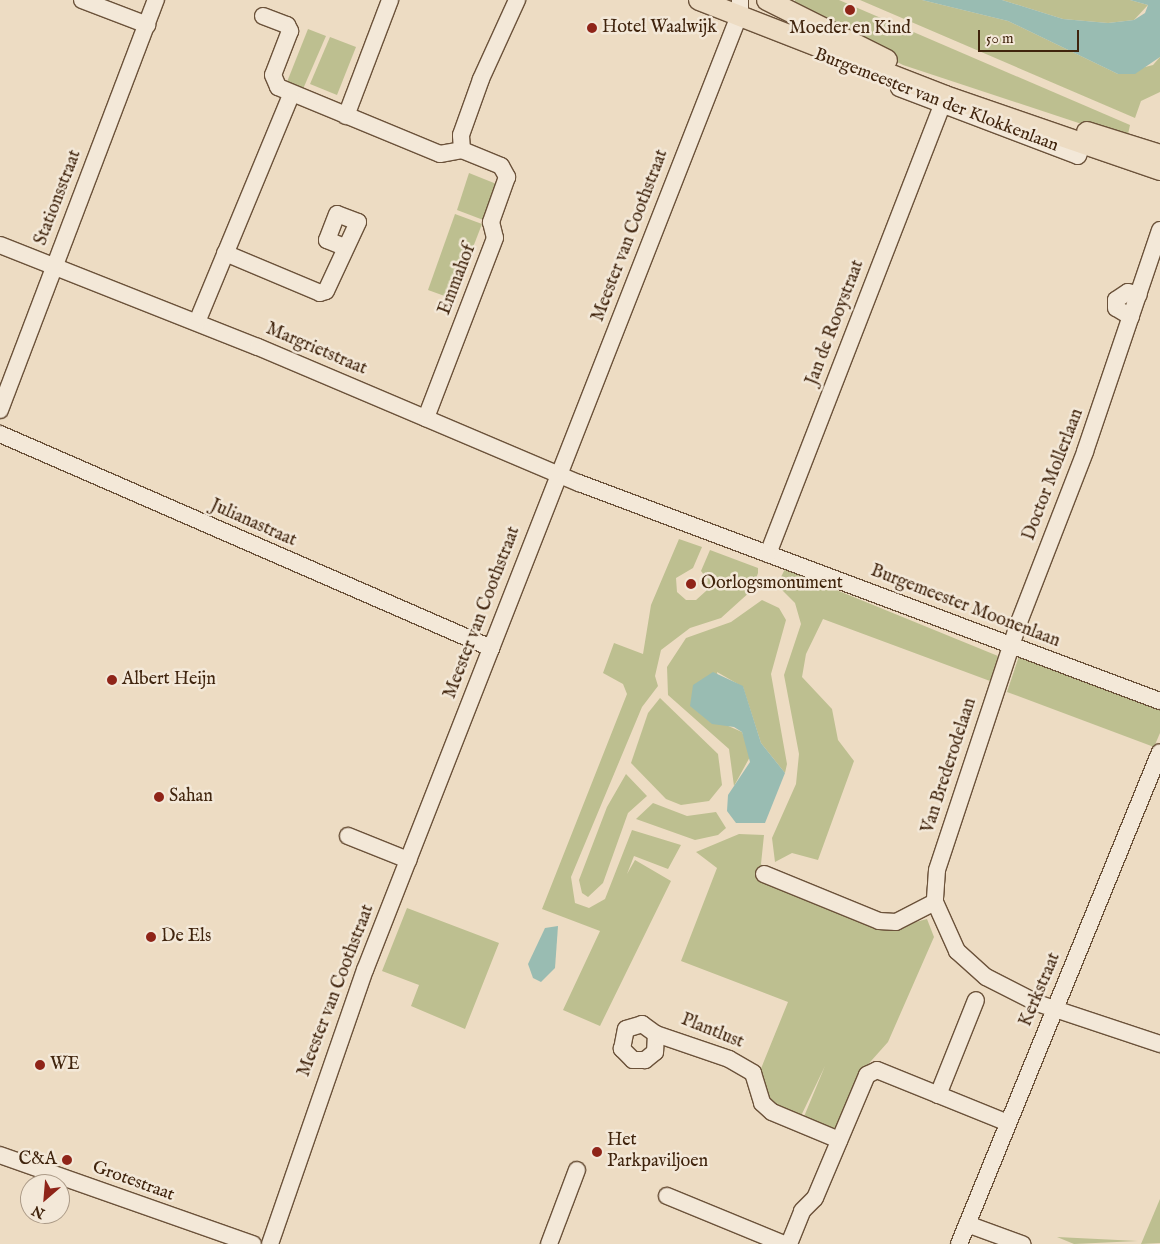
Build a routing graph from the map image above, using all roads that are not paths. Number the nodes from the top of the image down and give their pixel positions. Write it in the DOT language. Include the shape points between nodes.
graph roads {
  1 [pos="82,0"];
  2 [pos="156,0"];
  3 [pos="390,0"];
  4 [pos="517,0"];
  5 [pos="699,0"];
  6 [pos="767,0"];
  7 [pos="740,7"];
  8 [pos="263,16"];
  9 [pos="146,25"];
  10 [pos="792,28"];
  11 [pos="887,60"];
  12 [pos="291,95"];
  13 [pos="942,106"];
  14 [pos="346,116"];
  15 [pos="1085,138"];
  16 [pos="462,150"];
  17 [pos="1160,156"];
  18 [pos="1160,170"];
  19 [pos="1160,230"];
  20 [pos="0,245"];
  21 [pos="344,247"];
  22 [pos="225,253"];
  23 [pos="55,267"];
  24 [pos="196,322"];
  25 [pos="0,410"];
  26 [pos="426,418"];
  27 [pos="0,434"];
  28 [pos="560,474"];
  29 [pos="768,554"];
  30 [pos="1011,645"];
  31 [pos="491,648"];
  32 [pos="1160,701"];
  33 [pos="1160,752"];
  34 [pos="348,836"];
  35 [pos="408,860"];
  36 [pos="764,874"];
  37 [pos="935,902"];
  38 [pos="976,1000"];
  39 [pos="1056,1008"];
  40 [pos="656,1034"];
  41 [pos="1160,1044"];
  42 [pos="938,1095"];
  43 [pos="1008,1124"];
  44 [pos="839,1140"];
  45 [pos="0,1156"];
  46 [pos="577,1170"];
  47 [pos="667,1196"];
  48 [pos="967,1224"];
  49 [pos="253,1244"];
  50 [pos="264,1244"];
  51 [pos="270,1244"];
  52 [pos="549,1244"];
  53 [pos="784,1244"];
  54 [pos="789,1244"];
  55 [pos="959,1244"];
  56 [pos="1022,1244"];
  1 -- 9 [label="street"];
  2 -- 9 [label="street, Stationsstraat"];
  3 -- 14 [label="street"];
  4 -- 16 [label="street" via="478,88 461,135"];
  5 -- 7 [label="main road, Burgemeester van der Klokkenlaan"];
  6 -- 11 [label="main road, Burgemeester van der Klokkenlaan"];
  7 -- 10 [label="main road, Burgemeester van der Klokkenlaan"];
  7 -- 28 [label="street, Meester van Coothstraat"];
  8 -- 12 [label="street" via="287,25 290,31 273,75 278,88"];
  9 -- 23 [label="street, Stationsstraat"];
  10 -- 11 [label="main road, Burgemeester van der Klokkenlaan"];
  10 -- 13 [label="street, Burgemeester van der Klokkenlaan" via="797,47"];
  10 -- 15 [label="main road, Burgemeester van der Klokkenlaan" via="945,96"];
  11 -- 15 [label="main road, Burgemeester van der Klokkenlaan" via="918,75"];
  12 -- 14 [label="street, Emmahof"];
  12 -- 22 [label="street"];
  13 -- 15 [label="street, Burgemeester van der Klokkenlaan" via="1078,156"];
  13 -- 29 [label="street, Jan de Rooystraat"];
  14 -- 16 [label="street, Emmahof" via="440,154"];
  15 -- 17 [label="main road, Burgemeester van der Klokkenlaan"];
  15 -- 18 [label="main road, Burgemeester van der Klokkenlaan"];
  16 -- 26 [label="street, Emmahof" via="501,166 507,177 491,222 495,238"];
  19 -- 30 [label="street, Doctor Mollerlaan" via="1132,317"];
  20 -- 23 [label="street, Margrietstraat"];
  21 -- 22 [label="street" via="326,290 320,293"];
  22 -- 24 [label="street"];
  23 -- 24 [label="street, Margrietstraat"];
  23 -- 25 [label="street, Stationsstraat"];
  24 -- 26 [label="street, Margrietstraat"];
  26 -- 28 [label="street, Margrietstraat"];
  27 -- 31 [label="street, Julianastraat"];
  28 -- 29 [label="street, Burgemeester Moonenlaan"];
  28 -- 31 [label="street, Meester van Coothstraat"];
  29 -- 30 [label="street, Burgemeester Moonenlaan"];
  30 -- 32 [label="street, Burgemeester Moonenlaan"];
  30 -- 37 [label="street, Van Brederodelaan" via="937,870"];
  31 -- 35 [label="street, Meester van Coothstraat"];
  33 -- 39 [label="street, Kerkstraat"];
  34 -- 35 [label="street"];
  35 -- 51 [label="street, Meester van Coothstraat" via="308,1125"];
  36 -- 37 [label="street" via="879,920 896,922"];
  37 -- 39 [label="street, Van Brederodelaan" via="948,937 969,963 1006,989"];
  38 -- 42 [label="street"];
  39 -- 41 [label="street, Van Brederodelaan"];
  39 -- 43 [label="street, Kerkstraat"];
  40 -- 44 [label="street, Plantlust" via="750,1069 762,1103 772,1112"];
  42 -- 43 [label="street"];
  42 -- 44 [label="street" via="877,1070 867,1075"];
  43 -- 48 [label="street, Kerkstraat"];
  44 -- 54 [label="street" via="815,1198 802,1211"];
  45 -- 49 [label="street, Grotestraat"];
  46 -- 52 [label="street"];
  47 -- 53 [label="street"];
  48 -- 55 [label="street, Kerkstraat"];
  48 -- 56 [label="street"];
  50 -- 51 [label="street"];
}
